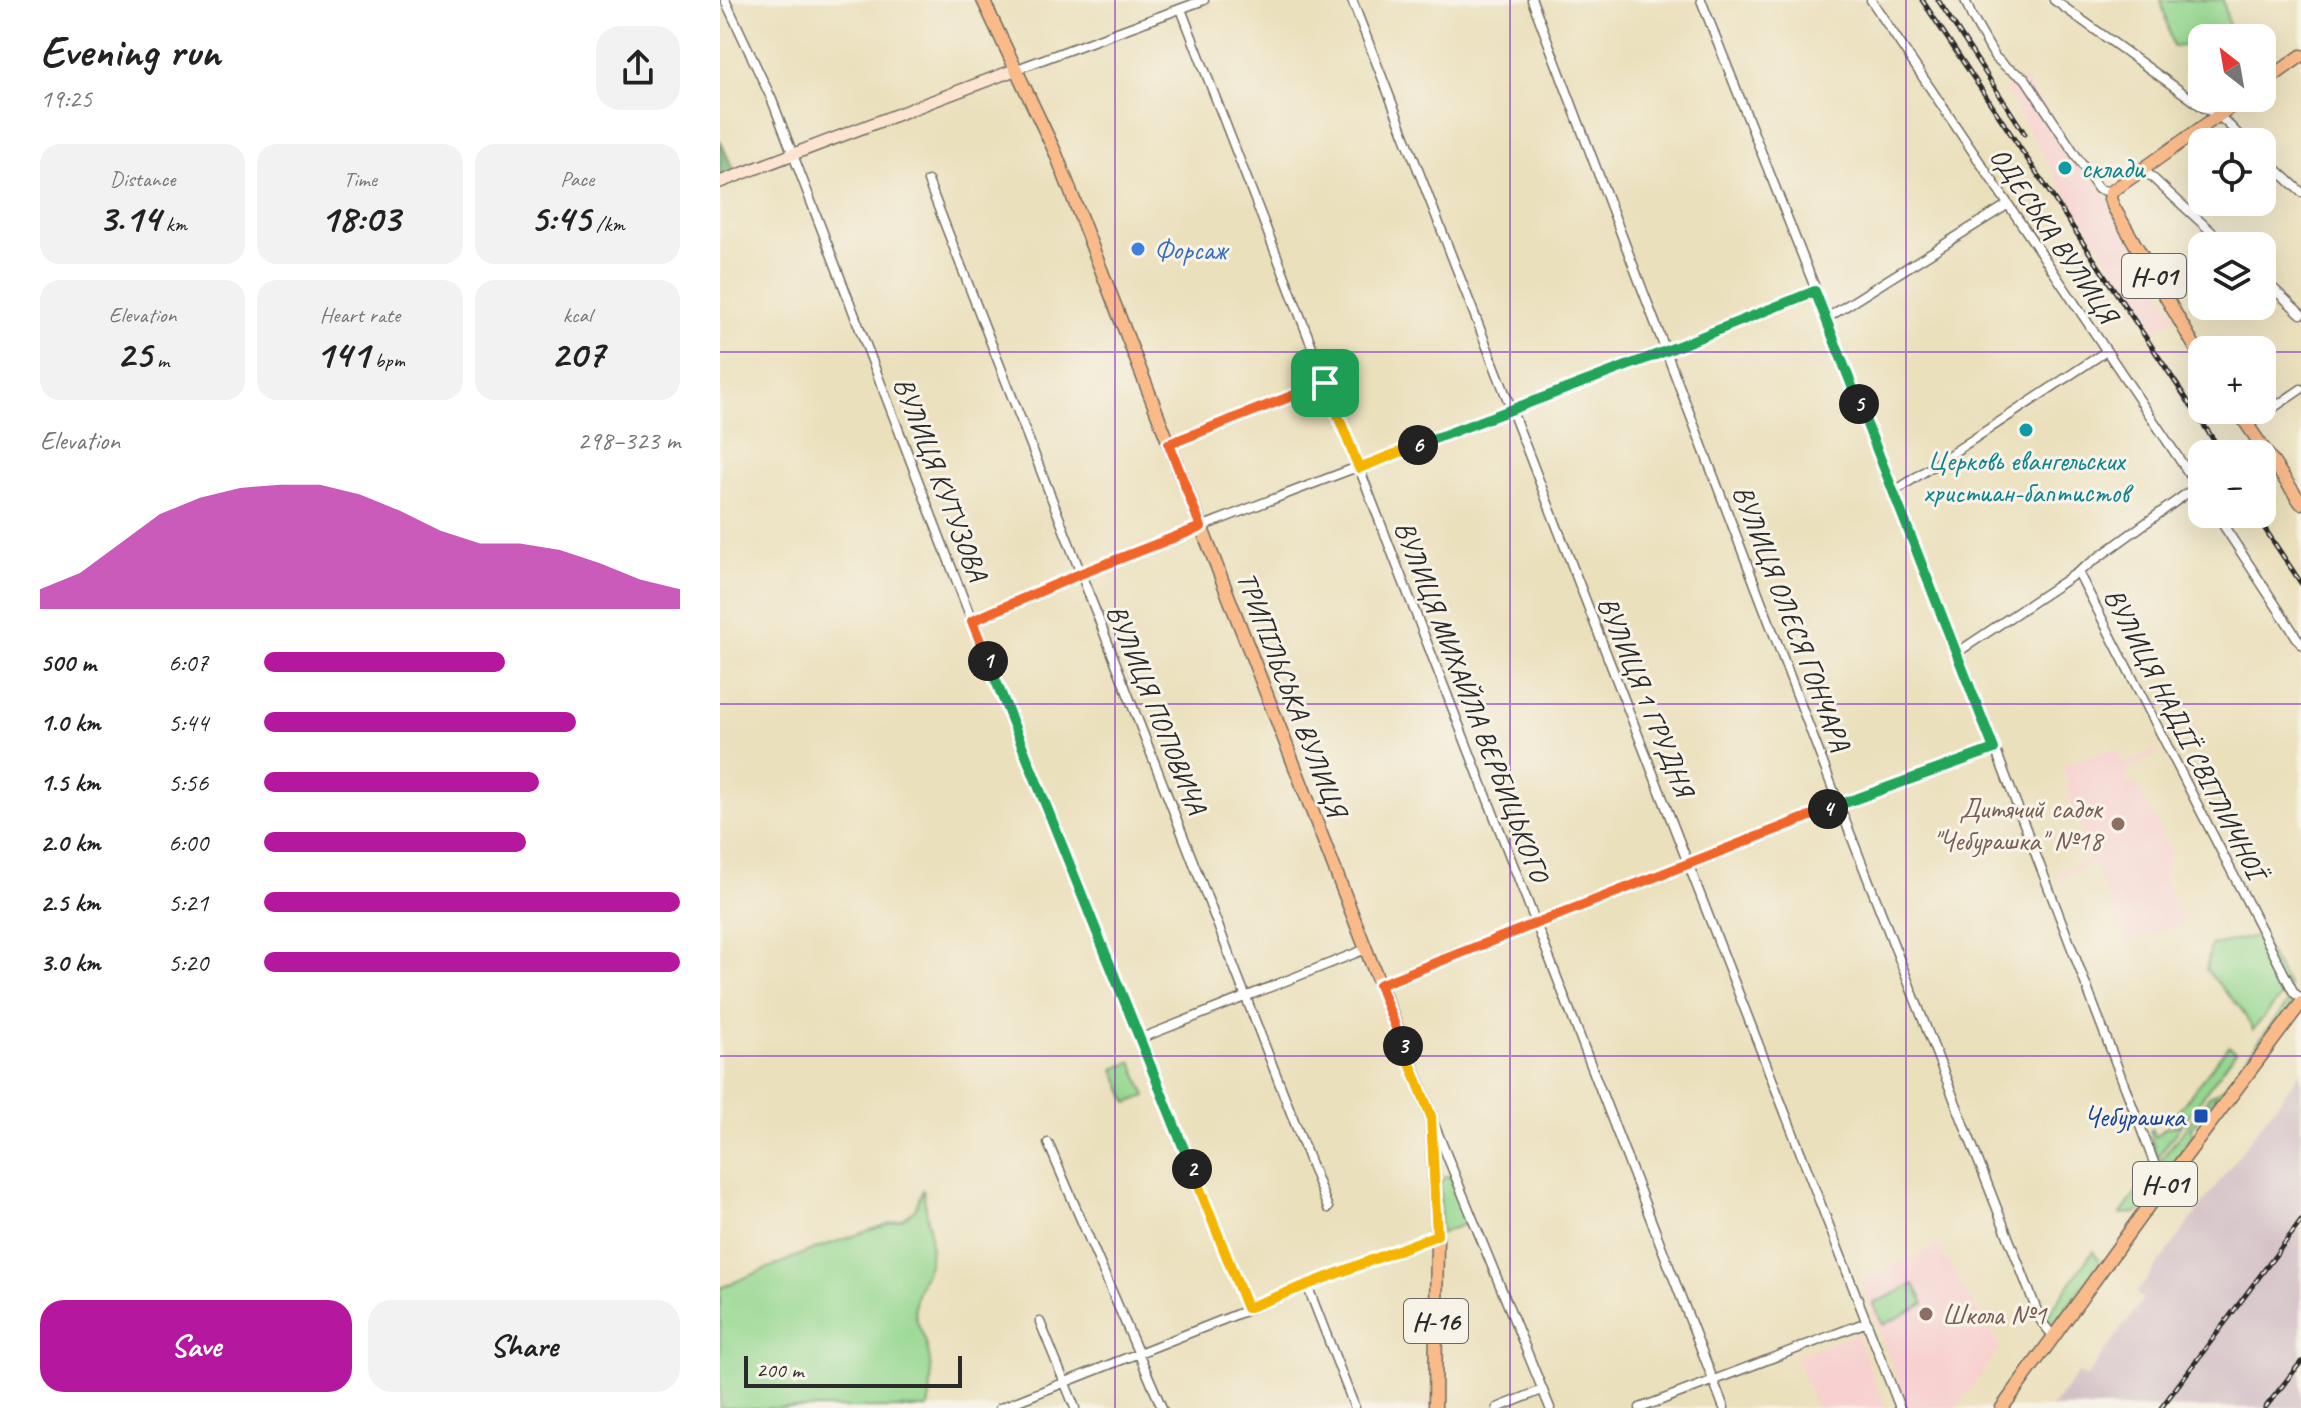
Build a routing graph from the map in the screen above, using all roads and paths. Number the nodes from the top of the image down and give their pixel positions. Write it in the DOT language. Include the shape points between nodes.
graph roads {
  1 [pos="725,0"];
  2 [pos="983,0"];
  3 [pos="1204,0"];
  4 [pos="1352,0"];
  5 [pos="1532,0"];
  6 [pos="1701,0"];
  7 [pos="1871,0"];
  8 [pos="1965,0"];
  9 [pos="2054,0"];
  10 [pos="1181,9"];
  11 [pos="2301,56"];
  12 [pos="1017,69"];
  13 [pos="2276,74"];
  14 [pos="2225,112"];
  15 [pos="2221,115"];
  16 [pos="2231,128"];
  17 [pos="792,155"];
  18 [pos="2143,169"];
  19 [pos="2276,169"];
  20 [pos="928,181"];
  21 [pos="720,182"];
  22 [pos="2111,192"];
  23 [pos="2301,192"];
  24 [pos="2007,205"];
  25 [pos="2212,232"];
  26 [pos="1815,291"];
  27 [pos="2276,291"];
  28 [pos="2301,314"];
  29 [pos="1827,318"];
  30 [pos="2189,336"];
  31 [pos="1666,351"];
  32 [pos="2105,352"];
  33 [pos="1325,383"];
  34 [pos="2301,389"];
  35 [pos="1510,410"];
  36 [pos="2248,425"];
  37 [pos="1169,444"];
  38 [pos="1359,468"];
  39 [pos="2188,473"];
  40 [pos="1892,493"];
  41 [pos="2188,498"];
  42 [pos="2301,503"];
  43 [pos="1201,527"];
  44 [pos="2225,528"];
  45 [pos="2078,572"];
  46 [pos="1080,574"];
  47 [pos="972,621"];
  48 [pos="2301,644"];
  49 [pos="1958,652"];
  50 [pos="1994,749"];
  51 [pos="1839,805"];
  52 [pos="1689,864"];
  53 [pos="1535,925"];
  54 [pos="1366,949"];
  55 [pos="1379,985"];
  56 [pos="1248,998"];
  57 [pos="2301,1000"];
  58 [pos="1139,1039"];
  59 [pos="1431,1116"];
  60 [pos="1048,1143"];
  61 [pos="2168,1180"];
  62 [pos="1328,1208"];
  63 [pos="1437,1235"];
  64 [pos="1307,1285"];
  65 [pos="1247,1308"];
  66 [pos="1040,1322"];
  67 [pos="1867,1322"];
  68 [pos="2054,1337"];
  69 [pos="1138,1352"];
  70 [pos="1064,1381"];
  71 [pos="1714,1381"];
  72 [pos="1542,1390"];
  73 [pos="1000,1408"];
  74 [pos="1075,1408"];
  75 [pos="1162,1408"];
  76 [pos="1355,1408"];
  77 [pos="1435,1408"];
  78 [pos="1497,1408"];
  79 [pos="1550,1408"];
  80 [pos="1640,1408"];
  81 [pos="1724,1408"];
  82 [pos="1900,1408"];
  83 [pos="2002,1408"];
  1 -- 17 [label="street, ВУЛИЦЯ КУТУЗОВА"];
  2 -- 12 [label="main road, ТРИПІЛЬСЬКА ВУЛИЦЯ"];
  3 -- 10 [label="street"];
  4 -- 35 [label="street, ВУЛИЦЯ 1 ГРУДНЯ"];
  5 -- 31 [label="street, ВУЛИЦЯ ОЛЕСЯ ГОНЧАРА"];
  6 -- 26 [label="street"];
  7 -- 24 [label="street, ОДЕСЬКА ВУЛИЦЯ"];
  8 -- 22 [label="street" via="1995,57 2025,78 2098,189"];
  9 -- 15 [label="street"];
  10 -- 12 [label="street"];
  10 -- 33 [label="street, ВУЛИЦЯ МИХАЙЛА ВЕРБИЦЬКОГО"];
  11 -- 13 [label="main road"];
  12 -- 17 [label="street"];
  12 -- 37 [label="main road, ТРИПІЛЬСЬКА ВУЛИЦЯ"];
  14 -- 15 [label="main road"];
  15 -- 16 [label="street"];
  15 -- 18 [label="main road"];
  17 -- 21 [label="street"];
  17 -- 47 [label="street, ВУЛИЦЯ КУТУЗОВА"];
  18 -- 22 [label="main road"];
  18 -- 25 [label="street"];
  19 -- 23 [label="street"];
  20 -- 46 [label="street, ВУЛИЦЯ ПОПОВИЧА"];
  22 -- 30 [label="main road, Н-01" via="2114,208"];
  24 -- 29 [label="street"];
  24 -- 32 [label="street, ОДЕСЬКА ВУЛИЦЯ"];
  26 -- 29 [label="street"];
  26 -- 31 [label="street"];
  27 -- 28 [label="street"];
  29 -- 40 [label="street"];
  31 -- 35 [label="street"];
  31 -- 51 [label="street, ВУЛИЦЯ ОЛЕСЯ ГОНЧАРА"];
  32 -- 39 [label="street, ОДЕСЬКА ВУЛИЦЯ"];
  32 -- 40 [label="street"];
  33 -- 37 [label="street"];
  33 -- 38 [label="street, ВУЛИЦЯ МИХАЙЛА ВЕРБИЦЬКОГО"];
  34 -- 36 [label="street"];
  35 -- 38 [label="street"];
  35 -- 52 [label="street, ВУЛИЦЯ 1 ГРУДНЯ"];
  36 -- 42 [label="main road"];
  37 -- 43 [label="main road, ТРИПІЛЬСЬКА ВУЛИЦЯ"];
  38 -- 43 [label="street"];
  38 -- 53 [label="street, ВУЛИЦЯ МИХАЙЛА ВЕРБИЦЬКОГО"];
  40 -- 49 [label="street"];
  41 -- 45 [label="street"];
  43 -- 46 [label="street"];
  43 -- 54 [label="main road, ТРИПІЛЬСЬКА ВУЛИЦЯ"];
  44 -- 48 [label="street"];
  45 -- 49 [label="street"];
  45 -- 57 [label="street, ВУЛИЦЯ НАДІЇ СВІТЛИЧНОЇ"];
  46 -- 47 [label="street"];
  46 -- 56 [label="street, ВУЛИЦЯ ПОПОВИЧА"];
  47 -- 58 [label="street, ВУЛИЦЯ КУТУЗОВА"];
  49 -- 50 [label="street"];
  50 -- 51 [label="street"];
  50 -- 61 [label="street" via="2155,1165"];
  51 -- 52 [label="street"];
  51 -- 68 [label="street, ВУЛИЦЯ ОЛЕСЯ ГОНЧАРА" via="2041,1321"];
  52 -- 53 [label="street"];
  52 -- 67 [label="street, ВУЛИЦЯ 1 ГРУДНЯ"];
  53 -- 55 [label="street"];
  53 -- 71 [label="street, ВУЛИЦЯ МИХАЙЛА ВЕРБИЦЬКОГО"];
  54 -- 55 [label="main road, ТРИПІЛЬСЬКА ВУЛИЦЯ"];
  54 -- 56 [label="street"];
  55 -- 59 [label="main road, ТРИПІЛЬСЬКА ВУЛИЦЯ"];
  56 -- 58 [label="street"];
  56 -- 62 [label="street, ВУЛИЦЯ ПОПОВИЧА"];
  57 -- 61 [label="main road, Н-01"];
  58 -- 65 [label="street, ВУЛИЦЯ КУТУЗОВА"];
  59 -- 63 [label="main road"];
  59 -- 72 [label="street, ТРИПІЛЬСЬКА ВУЛИЦЯ"];
  60 -- 69 [label="street"];
  61 -- 68 [label="main road, Н-01"];
  63 -- 64 [label="street"];
  63 -- 77 [label="main road, Н-16"];
  64 -- 65 [label="street"];
  64 -- 76 [label="street"];
  65 -- 69 [label="street"];
  66 -- 70 [label="street"];
  67 -- 71 [label="street"];
  67 -- 82 [label="street, ВУЛИЦЯ 1 ГРУДНЯ"];
  68 -- 83 [label="main road, Н-01"];
  69 -- 70 [label="street"];
  69 -- 75 [label="street"];
  70 -- 73 [label="street"];
  70 -- 74 [label="street"];
  71 -- 80 [label="street"];
  71 -- 81 [label="street, ВУЛИЦЯ МИХАЙЛА ВЕРБИЦЬКОГО"];
  72 -- 78 [label="street"];
  72 -- 79 [label="street, ТРИПІЛЬСЬКА ВУЛИЦЯ"];
}
